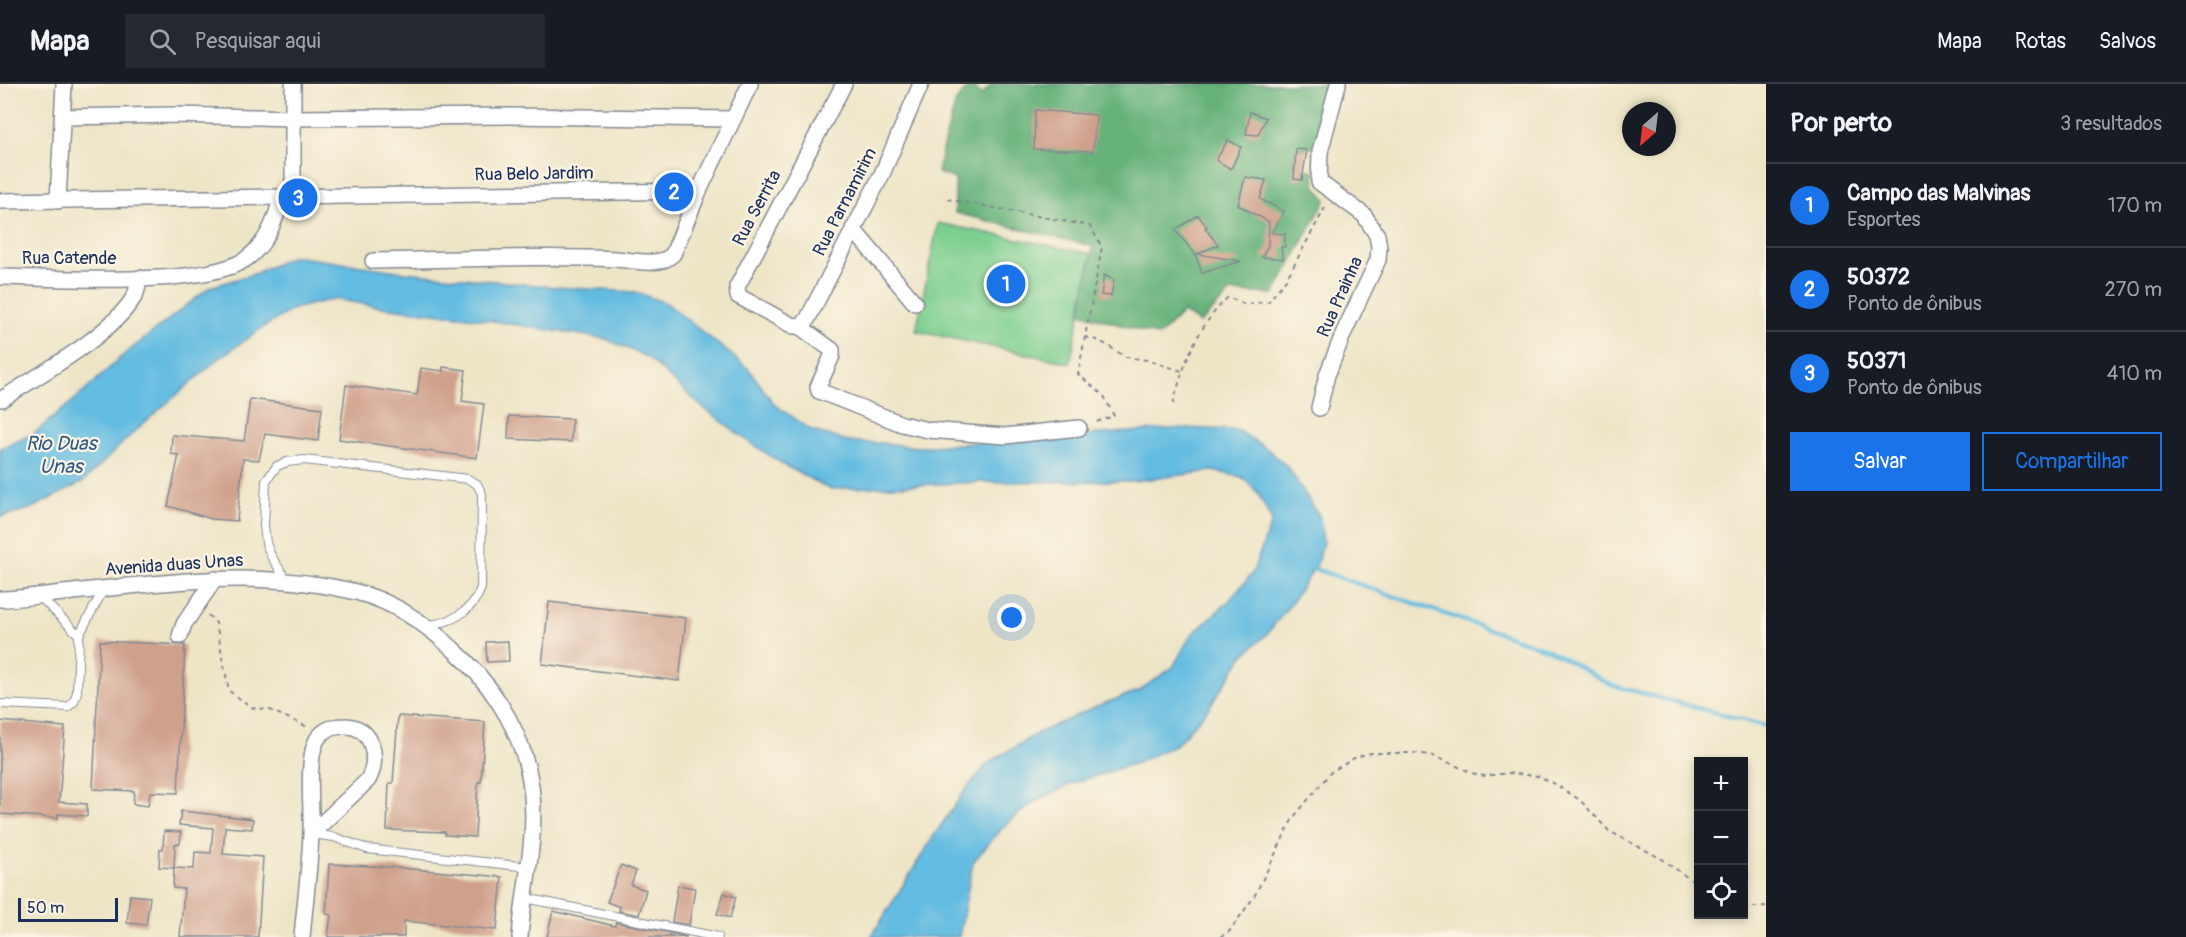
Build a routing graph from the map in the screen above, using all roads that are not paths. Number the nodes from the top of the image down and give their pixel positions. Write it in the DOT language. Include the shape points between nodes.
graph roads {
  1 [pos="64,84"];
  2 [pos="293,84"];
  3 [pos="750,84"];
  4 [pos="844,84"];
  5 [pos="921,84"];
  6 [pos="1338,84"];
  7 [pos="63,117"];
  8 [pos="294,118"];
  9 [pos="733,120"];
  10 [pos="699,191"];
  11 [pos="287,197"];
  12 [pos="0,201"];
  13 [pos="58,201"];
  14 [pos="853,229"];
  15 [pos="373,261"];
  16 [pos="0,277"];
  17 [pos="139,278"];
  18 [pos="915,303"];
  19 [pos="796,326"];
  20 [pos="2,399"];
  21 [pos="1319,408"];
  22 [pos="1079,429"];
  23 [pos="215,579"];
  24 [pos="287,581"];
  25 [pos="104,589"];
  26 [pos="39,595"];
  27 [pos="0,599"];
  28 [pos="423,625"];
  29 [pos="80,634"];
  30 [pos="180,636"];
  31 [pos="0,704"];
  32 [pos="311,834"];
  33 [pos="528,867"];
  34 [pos="525,898"];
  35 [pos="302,937"];
  36 [pos="520,937"];
  37 [pos="718,937"];
  1 -- 7 [label="street"];
  2 -- 8 [label="street, Rua Catende"];
  3 -- 9 [label="street"];
  4 -- 19 [label="street, Rua Serrita" via="737,287 738,296"];
  5 -- 14 [label="street, Rua Parnamirim"];
  6 -- 21 [label="street, Rua Prainha" via="1320,152 1319,182 1364,215 1379,247 1378,260 1327,375"];
  7 -- 8 [label="street"];
  7 -- 13 [label="street"];
  8 -- 9 [label="street"];
  8 -- 11 [label="street, Rua Catende"];
  9 -- 10 [label="street"];
  10 -- 11 [label="street, Rua Belo Jardim"];
  10 -- 15 [label="street" via="673,254 661,262 601,258"];
  11 -- 13 [label="street, Rua Belo Jardim"];
  11 -- 17 [label="street, Rua Catende" via="270,231 244,260 213,271"];
  12 -- 13 [label="street, Rua Belo Jardim"];
  14 -- 18 [label="street"];
  14 -- 19 [label="street, Rua Parnamirim" via="807,320"];
  16 -- 17 [label="street, Rua Catende"];
  17 -- 20 [label="street, Rua Catende" via="133,300 109,325"];
  19 -- 22 [label="street" via="832,350 819,391 902,424 1005,436"];
  23 -- 24 [label="street, Avenida duas Unas"];
  23 -- 25 [label="street, Avenida duas Unas"];
  23 -- 30 [label="street"];
  24 -- 28 [label="street, Avenida duas Unas" via="358,592 393,606"];
  24 -- 28 [label="lane" via="271,556 264,525 266,481 278,466 304,460 468,479 483,494 481,588 477,600 455,618"];
  25 -- 26 [label="street, Avenida duas Unas"];
  25 -- 29 [label="lane"];
  26 -- 27 [label="street, Avenida duas Unas"];
  26 -- 29 [label="lane"];
  28 -- 33 [label="street, Avenida duas Unas" via="467,661 493,692 517,737 528,766 531,794"];
  29 -- 31 [label="lane" via="74,702 68,706"];
  32 -- 32 [label="street" via="315,744 322,733 335,726 350,726 361,731 372,744 373,771"];
  32 -- 33 [label="lane" via="334,837 367,849"];
  32 -- 35 [label="street"];
  33 -- 34 [label="street, Avenida duas Unas"];
  34 -- 36 [label="street, Avenida duas Unas"];
  34 -- 37 [label="lane"];
}
